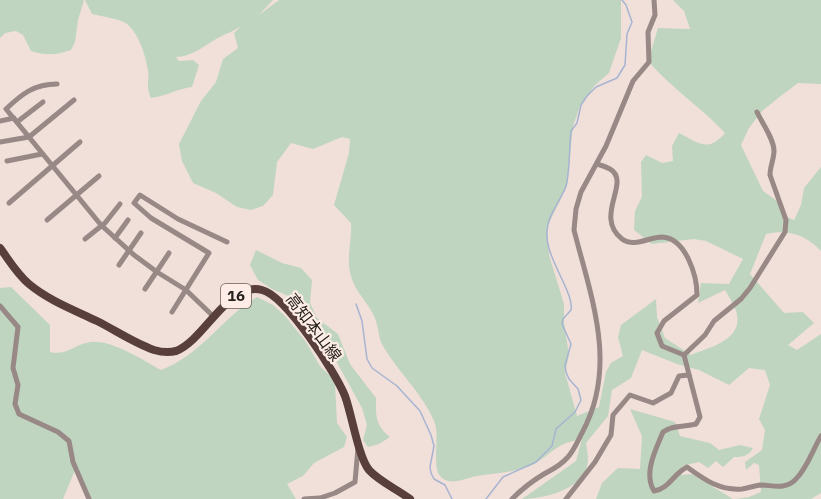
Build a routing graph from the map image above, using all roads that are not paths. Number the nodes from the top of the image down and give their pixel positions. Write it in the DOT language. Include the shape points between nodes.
graph roads {
  1 [pos="654,0"];
  2 [pos="57,84"];
  3 [pos="74,100"];
  4 [pos="42,102"];
  5 [pos="757,112"];
  6 [pos="15,120"];
  7 [pos="0,121"];
  8 [pos="29,137"];
  9 [pos="0,142"];
  10 [pos="80,142"];
  11 [pos="42,154"];
  12 [pos="7,161"];
  13 [pos="597,164"];
  14 [pos="52,165"];
  15 [pos="99,176"];
  16 [pos="76,196"];
  17 [pos="9,203"];
  18 [pos="120,204"];
  19 [pos="47,220"];
  20 [pos="128,220"];
  21 [pos="101,225"];
  22 [pos="141,233"];
  23 [pos="116,238"];
  24 [pos="85,239"];
  25 [pos="227,242"];
  26 [pos="0,248"];
  27 [pos="129,250"];
  28 [pos="169,253"];
  29 [pos="119,266"];
  30 [pos="157,272"];
  31 [pos="145,289"];
  32 [pos="186,290"];
  33 [pos="0,306"];
  34 [pos="172,312"];
  35 [pos="214,317"];
  36 [pos="684,355"];
  37 [pos="689,375"];
  38 [pos="821,436"];
  39 [pos="359,444"];
  40 [pos="89,499"];
  41 [pos="304,499"];
  42 [pos="410,499"];
  43 [pos="512,499"];
  44 [pos="566,499"];
  1 -- 13 [label="street" via="648,62 633,81"];
  2 -- 6 [label="street" via="25,91 6,109"];
  3 -- 8 [label="street"];
  4 -- 6 [label="street"];
  5 -- 36 [label="street" via="773,144 770,175 786,220 785,232 741,299 714,321"];
  6 -- 7 [label="street"];
  6 -- 8 [label="street"];
  8 -- 9 [label="street"];
  8 -- 11 [label="street"];
  10 -- 14 [label="street"];
  11 -- 12 [label="street"];
  11 -- 14 [label="street"];
  13 -- 36 [label="street" via="610,169 618,183 610,216 620,238 631,243 665,237 676,242 689,259 697,295 664,321 657,333 662,346"];
  13 -- 43 [label="street" via="581,192 574,231 598,320 599,387 591,417 568,457"];
  14 -- 16 [label="street"];
  14 -- 17 [label="street"];
  15 -- 16 [label="street"];
  16 -- 19 [label="street"];
  16 -- 21 [label="street"];
  18 -- 21 [label="street"];
  20 -- 23 [label="street"];
  21 -- 23 [label="street"];
  21 -- 24 [label="street"];
  22 -- 27 [label="street"];
  23 -- 27 [label="street"];
  25 -- 32 [label="street" via="178,219 140,195 134,203 151,218 209,253"];
  26 -- 35 [label="main road, 高知本山線 / 16" via="20,274 41,292 156,351 171,352 186,346"];
  27 -- 29 [label="street"];
  27 -- 30 [label="street"];
  28 -- 30 [label="street"];
  30 -- 31 [label="street"];
  30 -- 32 [label="street"];
  32 -- 34 [label="street"];
  32 -- 35 [label="street"];
  33 -- 40 [label="street" via="18,327 13,368 19,414 69,441 73,462"];
  35 -- 39 [label="main road, 高知本山線 / 16" via="245,291 262,290 278,298 340,385"];
  36 -- 37 [label="street"];
  37 -- 38 [label="street" via="700,417 696,424 663,432 650,469 654,491 687,467 722,488 789,484 801,472"];
  37 -- 44 [label="street" via="679,376 670,393 653,403 630,395 613,415 611,435 595,462"];
  39 -- 41 [label="street" via="355,482 335,494"];
  39 -- 42 [label="main road, 高知本山線 / 16" via="368,468"];
}
